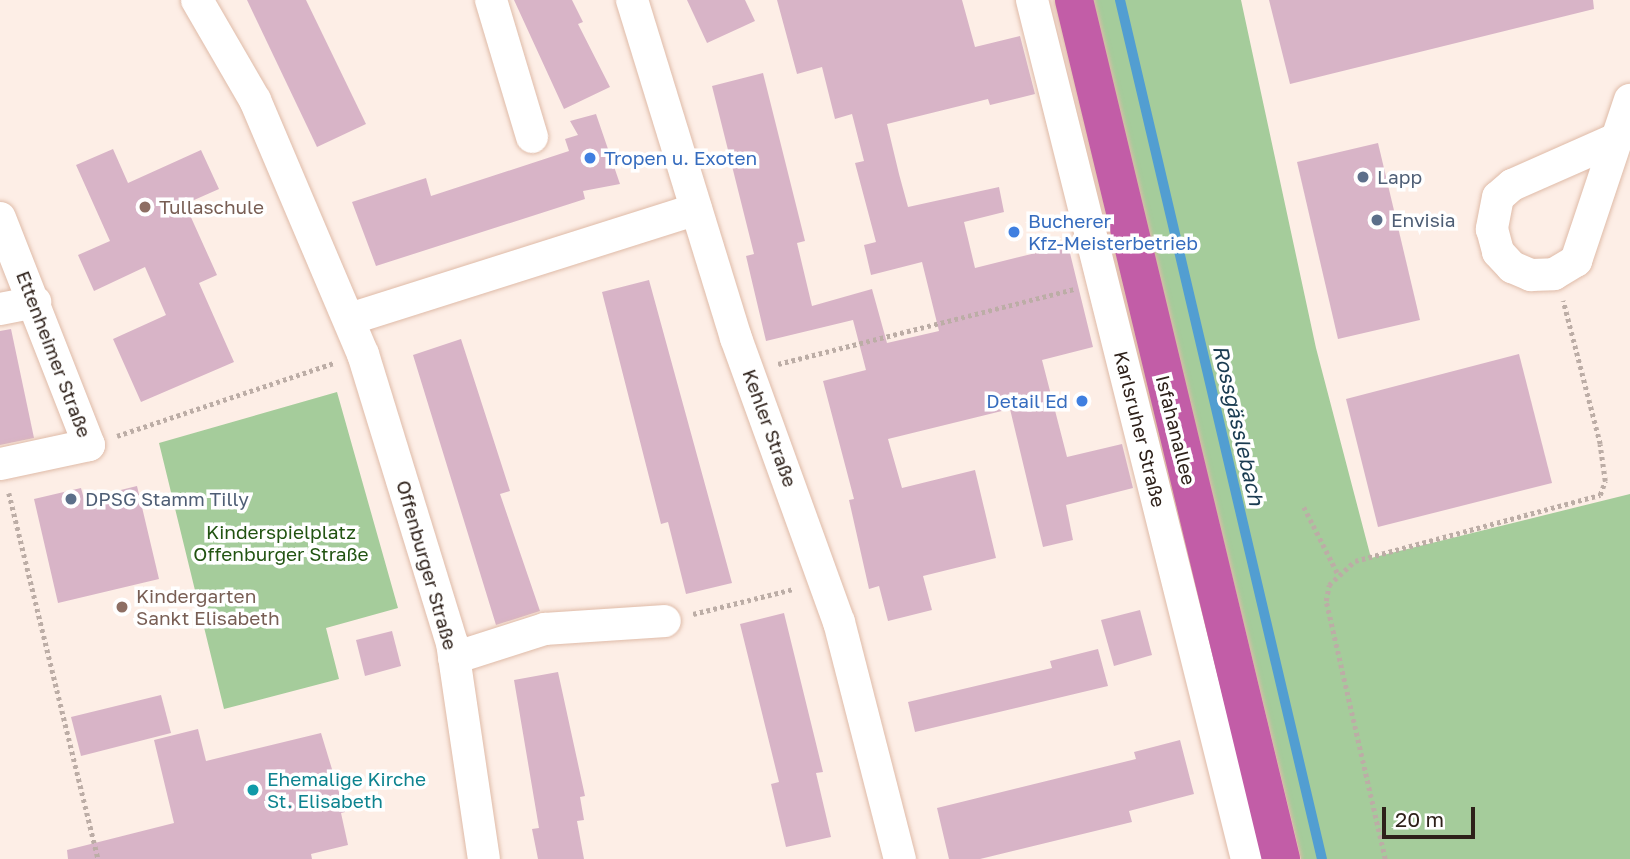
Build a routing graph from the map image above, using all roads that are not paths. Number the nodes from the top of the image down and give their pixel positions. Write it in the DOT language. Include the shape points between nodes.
graph roads {
  1 [pos="197,0"];
  2 [pos="491,0"];
  3 [pos="632,0"];
  4 [pos="1032,0"];
  5 [pos="1074,0"];
  6 [pos="1630,100"];
  7 [pos="532,138"];
  8 [pos="1614,140"];
  9 [pos="696,209"];
  10 [pos="0,218"];
  11 [pos="35,302"];
  12 [pos="0,309"];
  13 [pos="350,319"];
  14 [pos="3,464"];
  15 [pos="665,621"];
  16 [pos="454,659"];
  17 [pos="484,859"];
  18 [pos="900,859"];
  19 [pos="1247,859"];
  20 [pos="1281,859"];
  1 -- 13 [label="street, Offenburger Straße" via="255,100"];
  2 -- 7 [label="street"];
  3 -- 9 [label="street, Kehler Straße"];
  4 -- 19 [label="street, Karlsruher Straße"];
  5 -- 20 [label="highway, Isfahanallee"];
  6 -- 8 [label="street"];
  8 -- 8 [label="street" via="1585,247 1576,261 1554,274 1531,275 1512,267 1498,252 1492,229 1498,197 1512,185"];
  9 -- 13 [label="street"];
  9 -- 18 [label="street, Kehler Straße" via="748,372 825,581"];
  10 -- 11 [label="street, Ettenheimer Straße"];
  11 -- 12 [label="street"];
  11 -- 14 [label="street, Ettenheimer Straße" via="89,445"];
  13 -- 16 [label="street, Offenburger Straße"];
  15 -- 16 [label="street" via="545,629"];
  16 -- 17 [label="street, Offenburger Straße"];
}
